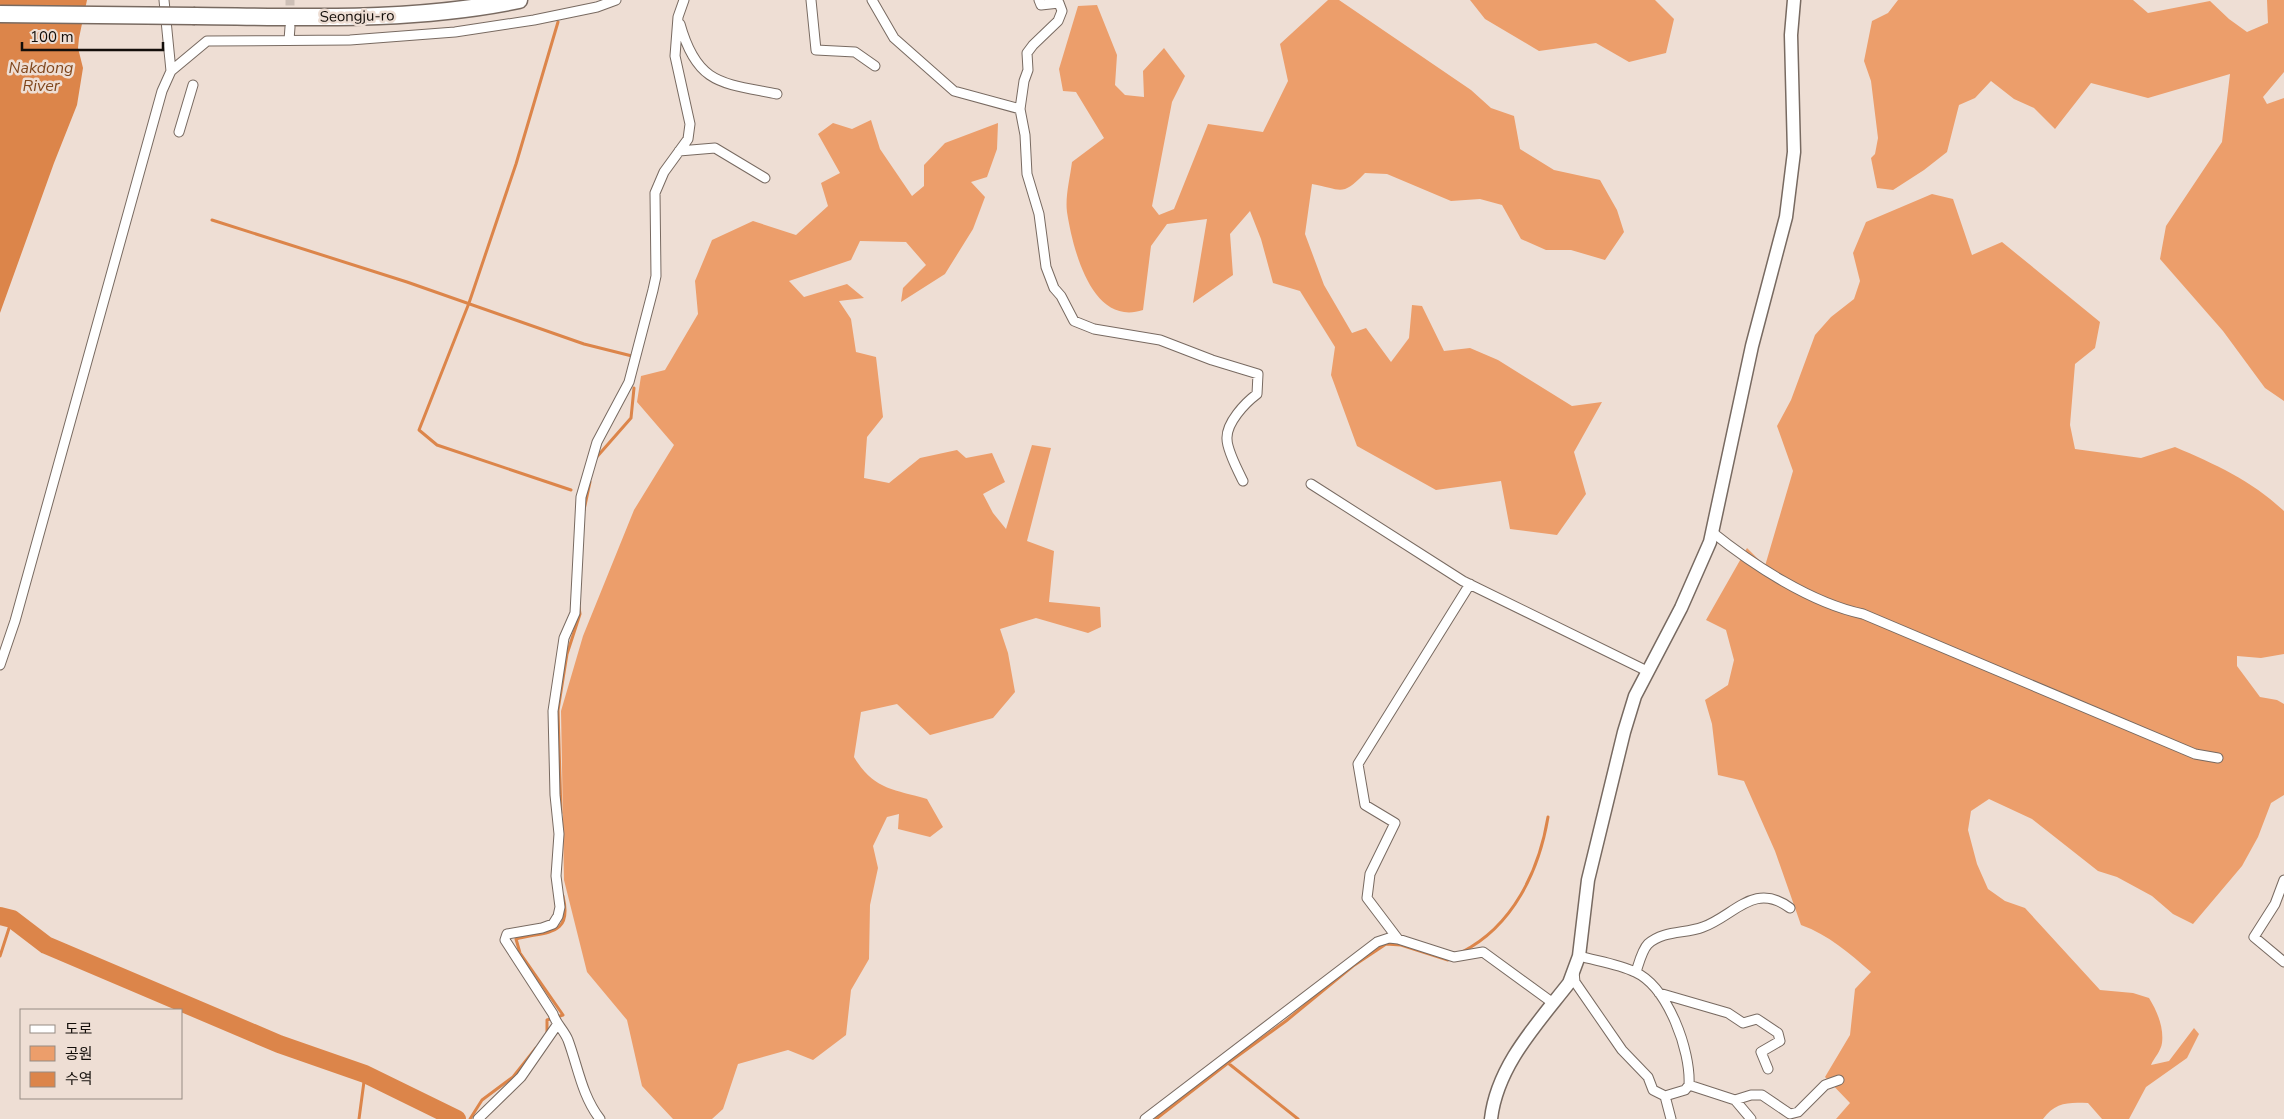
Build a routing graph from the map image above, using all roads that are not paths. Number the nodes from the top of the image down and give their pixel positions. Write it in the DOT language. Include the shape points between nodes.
graph roads {
  1 [pos="164,0"];
  2 [pos="519,0"];
  3 [pos="616,0"];
  4 [pos="684,0"];
  5 [pos="811,0"];
  6 [pos="872,0"];
  7 [pos="1039,0"];
  8 [pos="1794,0"];
  9 [pos="606,2"];
  10 [pos="0,14"];
  11 [pos="678,17"];
  12 [pos="290,27"];
  13 [pos="290,40"];
  14 [pos="875,66"];
  15 [pos="171,71"];
  16 [pos="194,84"];
  17 [pos="777,94"];
  18 [pos="1020,109"];
  19 [pos="180,132"];
  20 [pos="679,151"];
  21 [pos="765,178"];
  22 [pos="1243,481"];
  23 [pos="1310,484"];
  24 [pos="1712,532"];
  25 [pos="1470,584"];
  26 [pos="0,665"];
  27 [pos="1647,671"];
  28 [pos="2218,758"];
  29 [pos="2284,880"];
  30 [pos="1790,908"];
  31 [pos="1398,939"];
  32 [pos="1579,956"];
  33 [pos="2284,962"];
  34 [pos="1574,971"];
  35 [pos="1636,972"];
  36 [pos="1659,993"];
  37 [pos="1553,1003"];
  38 [pos="557,1025"];
  39 [pos="1768,1069"];
  40 [pos="1839,1080"];
  41 [pos="1689,1085"];
  42 [pos="1665,1096"];
  43 [pos="1735,1100"];
  44 [pos="478,1119"];
  45 [pos="600,1119"];
  46 [pos="1145,1119"];
  47 [pos="1491,1119"];
  48 [pos="1671,1119"];
  49 [pos="1751,1119"];
  1 -- 15 [label="street"];
  2 -- 10 [label="highway, Seongju-ro, bridge" via="411,16"];
  3 -- 9 [label="street"];
  4 -- 11 [label="street"];
  5 -- 14 [label="street" via="816,50 855,52"];
  6 -- 18 [label="street" via="894,38 954,91"];
  7 -- 18 [label="street" via="1041,5 1059,3 1062,11 1058,21 1027,53 1028,70"];
  8 -- 24 [label="street" via="1791,35 1794,152 1786,217 1752,346"];
  9 -- 13 [label="street" via="534,20 455,32 379,39"];
  11 -- 17 [label="street" via="697,66 718,82"];
  11 -- 20 [label="street" via="675,56 690,124 688,139"];
  12 -- 13 [label="street"];
  13 -- 15 [label="street" via="208,41"];
  15 -- 26 [label="street" via="162,91"];
  16 -- 19 [label="street"];
  18 -- 22 [label="street" via="1028,174 1039,214 1046,267 1054,288 1074,321 1094,329 1160,340 1258,374 1257,394 1231,425 1226,440"];
  20 -- 21 [label="street" via="715,148"];
  20 -- 38 [label="street" via="664,172 655,193 656,276 629,382 597,442 581,497 575,613 564,638 553,711 559,834 556,876 560,907 553,924 507,934 505,940"];
  23 -- 25 [label="street"];
  24 -- 27 [label="street" via="1681,608"];
  24 -- 28 [label="street" via="1772,576 1843,609 1863,614 2195,754"];
  25 -- 27 [label="street"];
  25 -- 31 [label="street" via="1358,764 1365,805 1394,823 1370,874 1366,898"];
  27 -- 32 [label="street" via="1624,732 1588,880"];
  29 -- 33 [label="street" via="2275,904 2254,937"];
  30 -- 35 [label="street" via="1772,899 1742,903 1704,927 1656,938 1646,945"];
  31 -- 37 [label="street" via="1454,957 1483,952"];
  31 -- 46 [label="street" via="1377,942"];
  32 -- 34 [label="street"];
  32 -- 35 [label="street"];
  34 -- 37 [label="street"];
  34 -- 42 [label="street" via="1575,982 1622,1050 1648,1077 1652,1090"];
  35 -- 36 [label="street"];
  36 -- 39 [label="street" via="1728,1012 1743,1023 1757,1019 1778,1033 1780,1041 1761,1052"];
  36 -- 41 [label="street" via="1687,1054"];
  37 -- 47 [label="street" via="1502,1077"];
  38 -- 44 [label="street" via="521,1077"];
  38 -- 45 [label="street" via="566,1037 577,1072"];
  40 -- 43 [label="street" via="1825,1085 1798,1112 1790,1114 1762,1096 1751,1095"];
  41 -- 42 [label="street" via="1685,1090"];
  41 -- 43 [label="street"];
  42 -- 48 [label="street"];
  43 -- 49 [label="street"];
}
